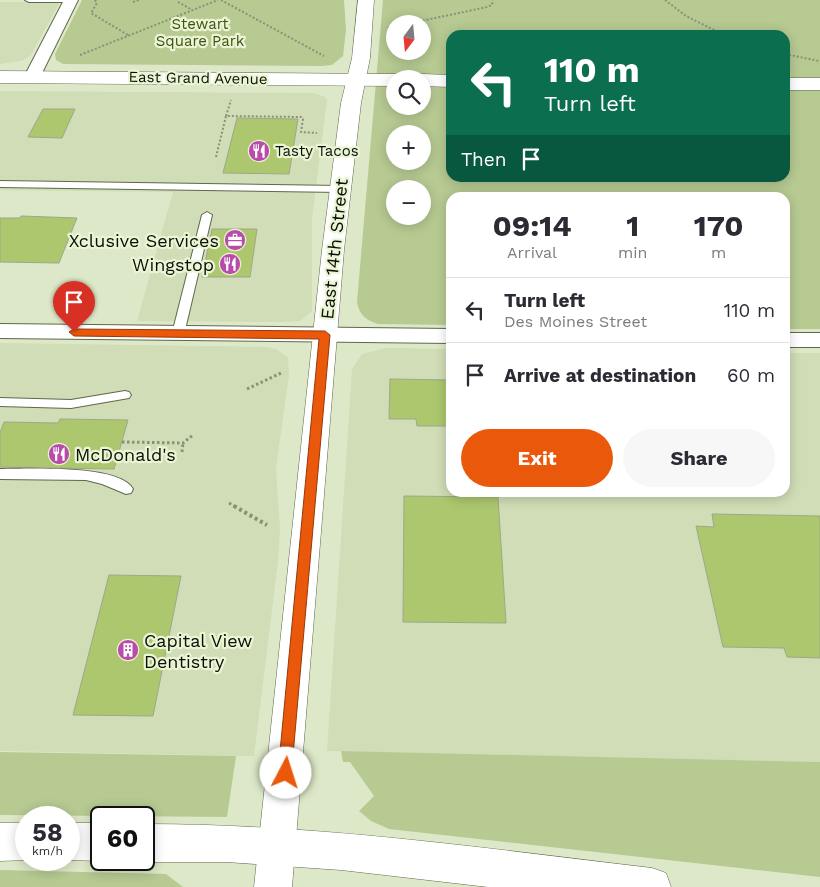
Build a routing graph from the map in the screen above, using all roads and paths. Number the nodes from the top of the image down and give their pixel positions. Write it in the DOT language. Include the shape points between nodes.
graph roads {
  1 [pos="29,0"];
  2 [pos="71,0"];
  3 [pos="95,0"];
  4 [pos="139,0"];
  5 [pos="219,0"];
  6 [pos="366,0"];
  7 [pos="493,0"];
  8 [pos="666,0"];
  9 [pos="133,2"];
  10 [pos="178,2"];
  11 [pos="192,10"];
  12 [pos="431,19"];
  13 [pos="714,30"];
  14 [pos="129,36"];
  15 [pos="790,55"];
  16 [pos="74,57"];
  17 [pos="329,59"];
  18 [pos="820,61"];
  19 [pos="0,77"];
  20 [pos="32,77"];
  21 [pos="356,80"];
  22 [pos="386,80"];
  23 [pos="431,80"];
  24 [pos="446,81"];
  25 [pos="790,84"];
  26 [pos="820,84"];
  27 [pos="231,98"];
  28 [pos="226,116"];
  29 [pos="317,133"];
  30 [pos="216,157"];
  31 [pos="0,184"];
  32 [pos="341,189"];
  33 [pos="207,215"];
  34 [pos="0,332"];
  35 [pos="178,334"];
  36 [pos="325,335"];
  37 [pos="446,336"];
  38 [pos="790,340"];
  39 [pos="820,340"];
  40 [pos="282,373"];
  41 [pos="247,389"];
  42 [pos="125,395"];
  43 [pos="0,402"];
  44 [pos="193,434"];
  45 [pos="122,442"];
  46 [pos="184,443"];
  47 [pos="182,452"];
  48 [pos="0,474"];
  49 [pos="126,489"];
  50 [pos="229,503"];
  51 [pos="267,525"];
  52 [pos="0,842"];
  53 [pos="15,842"];
  54 [pos="155,843"];
  55 [pos="277,845"];
  56 [pos="273,887"];
  57 [pos="652,887"];
  1 -- 2 [label="lane"];
  2 -- 20 [label="street"];
  3 -- 14 [label="path" via="97,3 91,13"];
  4 -- 9 [label="path"];
  5 -- 11 [label="path"];
  5 -- 17 [label="path"];
  6 -- 21 [label="main road, East 14th Street"];
  7 -- 12 [label="path" via="492,5"];
  8 -- 13 [label="path" via="686,16"];
  10 -- 11 [label="path"];
  11 -- 14 [label="path"];
  14 -- 16 [label="path"];
  15 -- 18 [label="path"];
  19 -- 20 [label="main road, East Grand Avenue"];
  20 -- 21 [label="main road, East Grand Avenue"];
  21 -- 22 [label="main road, East Grand Avenue"];
  21 -- 32 [label="main road, East 14th Street"];
  23 -- 24 [label="main road"];
  25 -- 26 [label="main road"];
  27 -- 28 [label="path"];
  28 -- 29 [label="path" via="301,117 301,132"];
  28 -- 30 [label="path"];
  31 -- 32 [label="lane"];
  32 -- 36 [label="main road, East 14th Street"];
  33 -- 35 [label="lane"];
  34 -- 35 [label="street"];
  35 -- 36 [label="street"];
  36 -- 37 [label="street"];
  36 -- 55 [label="main road, East 14th Street"];
  38 -- 39 [label="street"];
  40 -- 41 [label="path"];
  42 -- 43 [label="lane" via="71,404"];
  44 -- 46 [label="path"];
  45 -- 46 [label="path"];
  46 -- 47 [label="path"];
  48 -- 49 [label="lane" via="86,475"];
  50 -- 51 [label="path"];
  52 -- 53 [label="main road"];
  54 -- 55 [label="main road"];
  55 -- 56 [label="main road, East 14th Street"];
  55 -- 57 [label="main road"];
}
